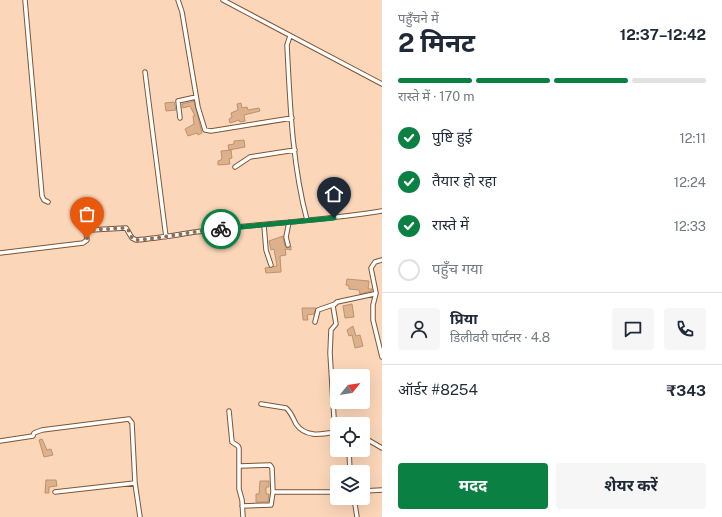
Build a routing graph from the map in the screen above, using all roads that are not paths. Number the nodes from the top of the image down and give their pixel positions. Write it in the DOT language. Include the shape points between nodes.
graph roads {
  1 [pos="25,0"];
  2 [pos="178,0"];
  3 [pos="225,1"];
  4 [pos="290,36"];
  5 [pos="145,72"];
  6 [pos="382,84"];
  7 [pos="196,97"];
  8 [pos="180,118"];
  9 [pos="292,118"];
  10 [pos="295,150"];
  11 [pos="235,167"];
  12 [pos="48,202"];
  13 [pos="382,211"];
  14 [pos="307,220"];
  15 [pos="289,222"];
  16 [pos="264,225"];
  17 [pos="166,237"];
  18 [pos="288,246"];
  19 [pos="0,253"];
  20 [pos="382,260"];
  21 [pos="271,264"];
  22 [pos="374,294"];
  23 [pos="335,304"];
  24 [pos="315,322"];
  25 [pos="382,357"];
  26 [pos="261,404"];
  27 [pos="229,411"];
  28 [pos="335,417"];
  29 [pos="330,434"];
  30 [pos="0,441"];
  31 [pos="370,441"];
  32 [pos="382,448"];
  33 [pos="240,466"];
  34 [pos="135,483"];
  35 [pos="382,490"];
  36 [pos="370,491"];
  37 [pos="55,492"];
  38 [pos="273,492"];
  39 [pos="330,492"];
  40 [pos="355,505"];
  41 [pos="242,506"];
  42 [pos="140,517"];
  43 [pos="243,517"];
  44 [pos="357,517"];
  1 -- 12 [label="street" via="42,196"];
  2 -- 7 [label="street"];
  3 -- 4 [label="street"];
  4 -- 6 [label="street"];
  4 -- 9 [label="street" via="287,45"];
  5 -- 17 [label="street"];
  7 -- 8 [label="street" via="178,102"];
  7 -- 9 [label="street" via="206,131"];
  9 -- 10 [label="street"];
  10 -- 11 [label="street" via="250,157"];
  10 -- 14 [label="street" via="298,184"];
  13 -- 14 [label="street"];
  14 -- 15 [label="street"];
  15 -- 16 [label="street"];
  15 -- 18 [label="street" via="286,237"];
  16 -- 17 [label="street" via="180,233"];
  16 -- 21 [label="street" via="266,250"];
  17 -- 19 [label="street" via="134,240 128,229 124,228 90,230 86,232 86,240 83,243"];
  20 -- 22 [label="street" via="375,262 371,268 375,284"];
  22 -- 23 [label="street"];
  22 -- 25 [label="street" via="373,320"];
  23 -- 24 [label="street" via="318,310"];
  23 -- 28 [label="street" via="333,308 336,325 331,330 330,352"];
  26 -- 29 [label="street" via="286,408 297,425 306,432"];
  27 -- 33 [label="street" via="232,442 239,448"];
  30 -- 34 [label="street" via="33,436 42,430 129,420 132,423 134,442"];
  31 -- 32 [label="street"];
  33 -- 38 [label="street" via="271,466"];
  33 -- 41 [label="street" via="239,489"];
  34 -- 37 [label="street"];
  34 -- 42 [label="street"];
  35 -- 36 [label="street"];
  38 -- 39 [label="street"];
  38 -- 41 [label="street" via="272,503 269,506"];
  40 -- 44 [label="street"];
  41 -- 43 [label="street"];
}
